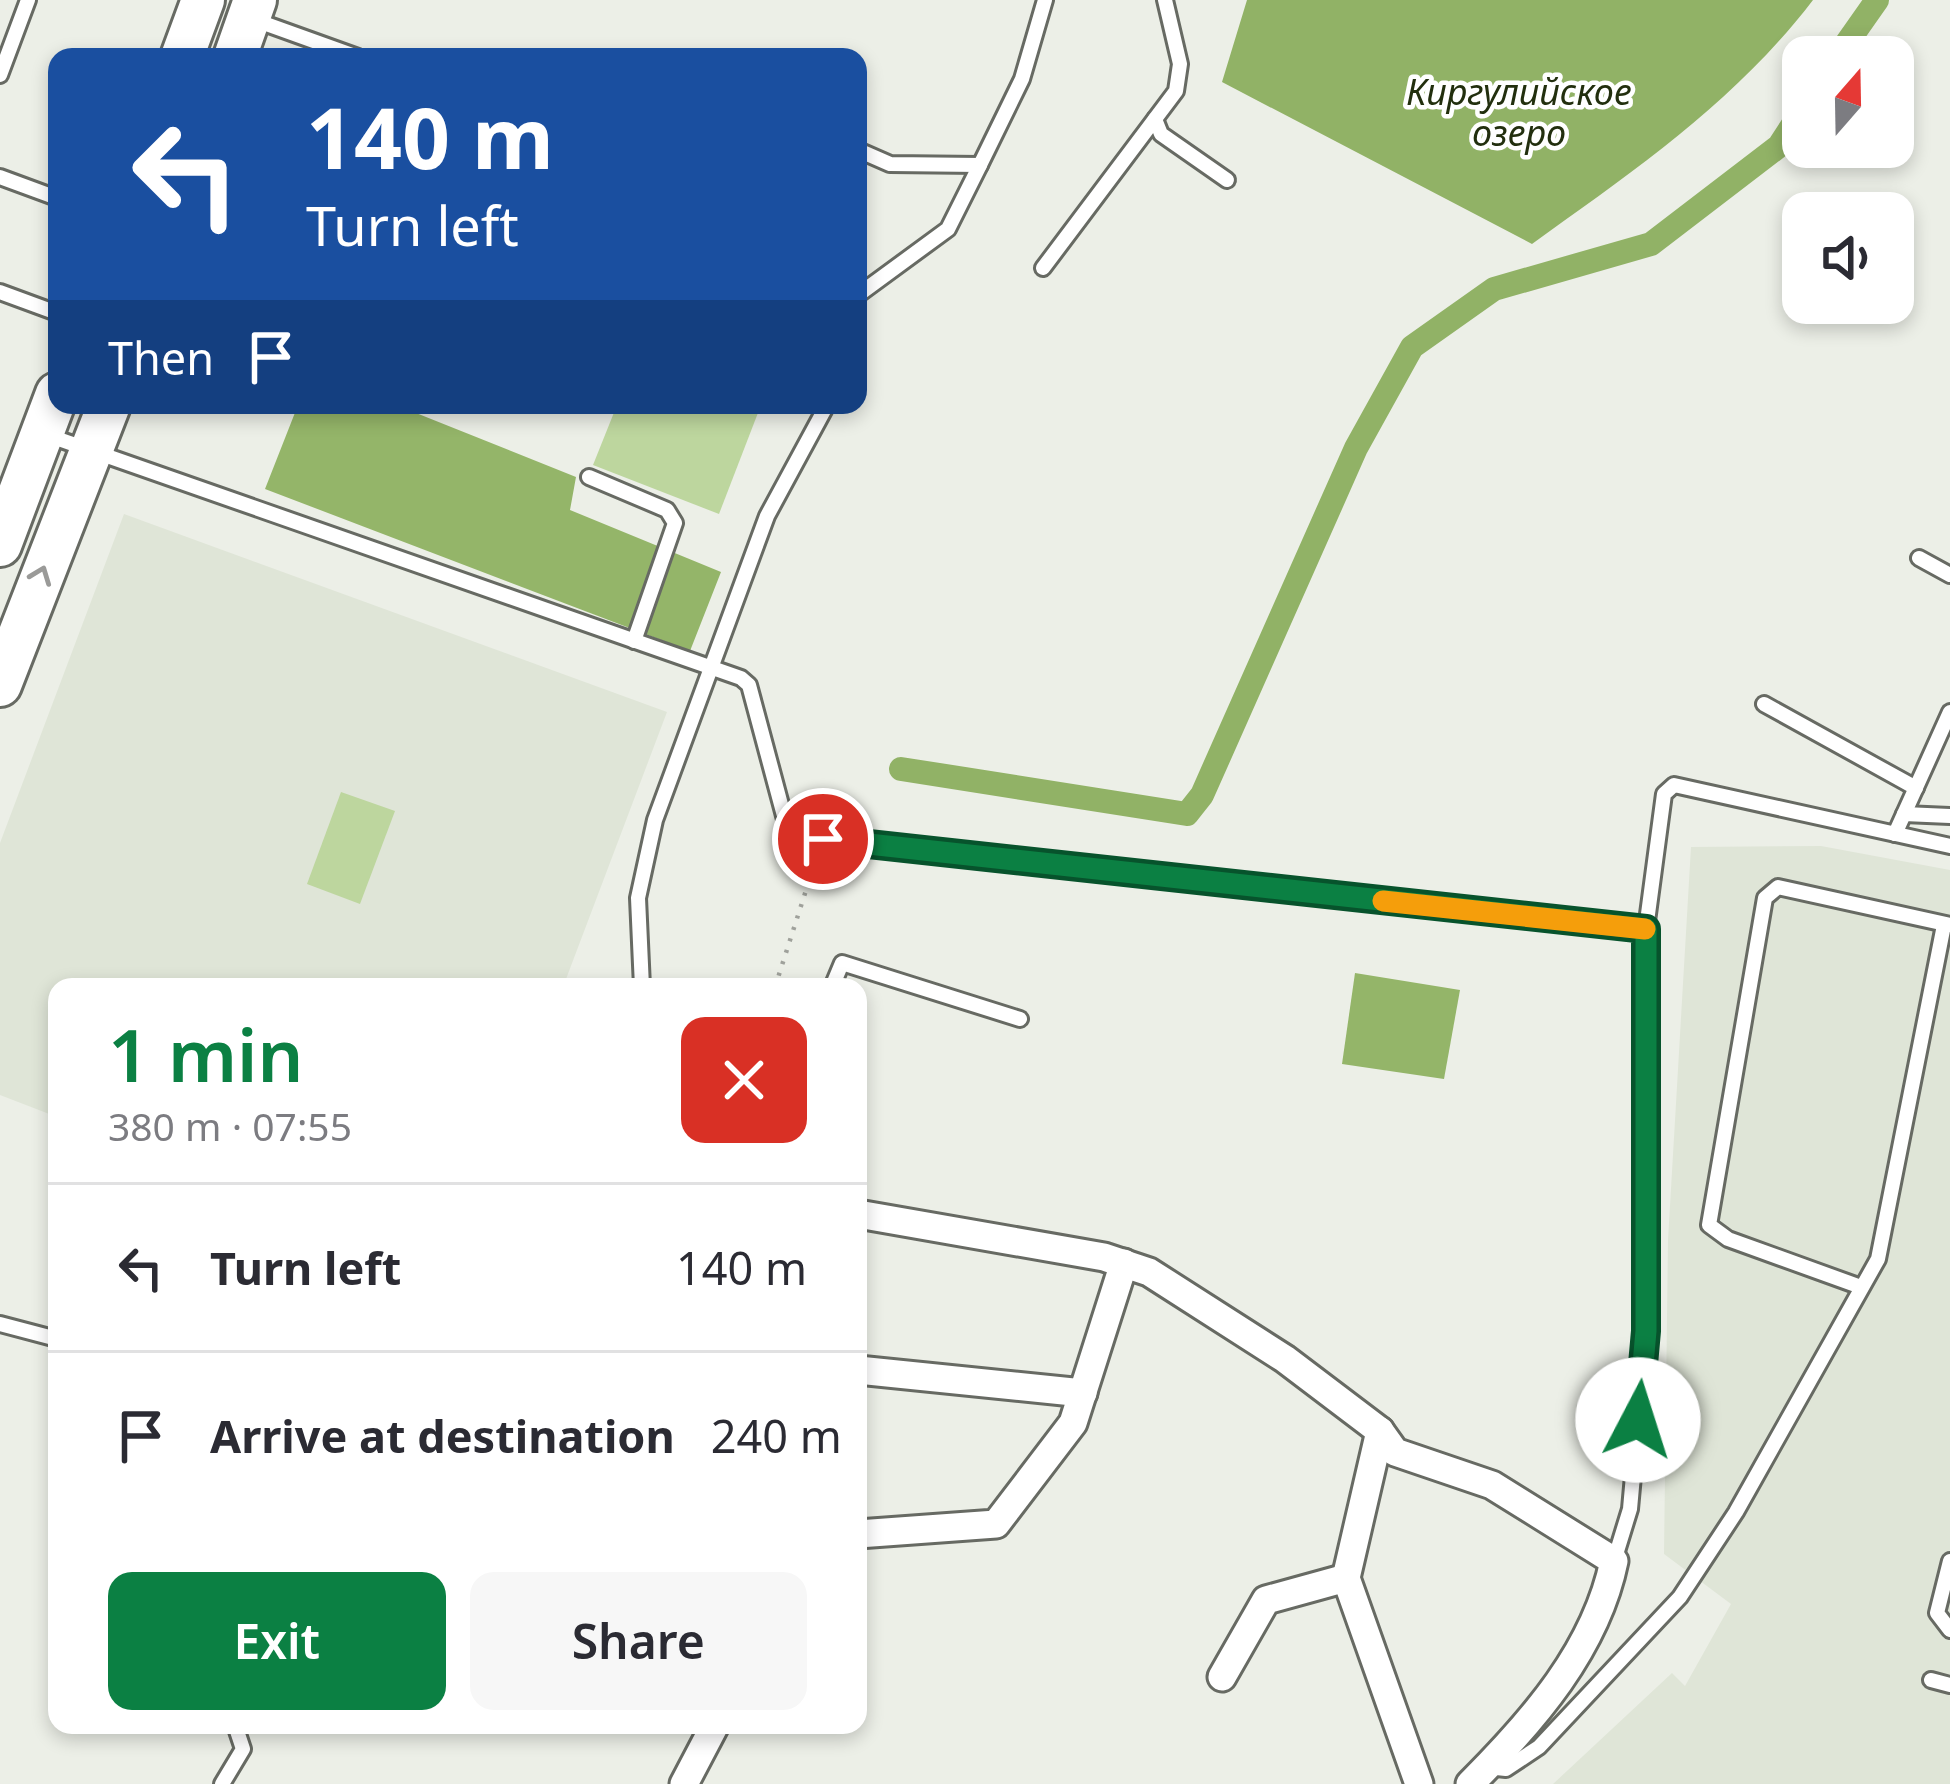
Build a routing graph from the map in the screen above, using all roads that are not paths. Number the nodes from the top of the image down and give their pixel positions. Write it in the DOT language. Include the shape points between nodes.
graph roads {
  1 [pos="28,0"];
  2 [pos="203,0"];
  3 [pos="1045,0"];
  4 [pos="1165,0"];
  5 [pos="246,25"];
  6 [pos="185,48"];
  7 [pos="326,48"];
  8 [pos="0,75"];
  9 [pos="1155,119"];
  10 [pos="867,154"];
  11 [pos="980,164"];
  12 [pos="0,177"];
  13 [pos="1227,180"];
  14 [pos="48,195"];
  15 [pos="1042,268"];
  16 [pos="867,288"];
  17 [pos="0,292"];
  18 [pos="48,310"];
  19 [pos="50,414"];
  20 [pos="105,414"];
  21 [pos="822,414"];
  22 [pos="88,451"];
  23 [pos="589,477"];
  24 [pos="0,545"];
  25 [pos="1919,558"];
  26 [pos="1950,575"];
  27 [pos="634,641"];
  28 [pos="710,668"];
  29 [pos="0,685"];
  30 [pos="1764,704"];
  31 [pos="1950,712"];
  32 [pos="1916,788"];
  33 [pos="1904,814"];
  34 [pos="1950,816"];
  35 [pos="788,827"];
  36 [pos="1895,834"];
  37 [pos="823,839"];
  38 [pos="1950,846"];
  39 [pos="1947,925"];
  40 [pos="1646,929"];
  41 [pos="642,978"];
  42 [pos="836,978"];
  43 [pos="1019,1019"];
  44 [pos="867,1216"];
  45 [pos="1124,1263"];
  46 [pos="1861,1287"];
  47 [pos="0,1324"];
  48 [pos="48,1337"];
  49 [pos="867,1371"];
  50 [pos="1083,1393"];
  51 [pos="1380,1431"];
  52 [pos="867,1533"];
  53 [pos="1614,1561"];
  54 [pos="1950,1562"];
  55 [pos="1346,1578"];
  56 [pos="1950,1630"];
  57 [pos="1222,1677"];
  58 [pos="1931,1680"];
  59 [pos="1950,1685"];
  60 [pos="238,1734"];
  61 [pos="710,1734"];
  62 [pos="1479,1776"];
  63 [pos="222,1784"];
  64 [pos="684,1784"];
  65 [pos="1419,1784"];
  1 -- 8 [label="lane"];
  2 -- 6 [label="main road"];
  3 -- 11 [label="lane" via="1022,79"];
  4 -- 9 [label="lane" via="1180,64 1176,92"];
  5 -- 7 [label="lane"];
  9 -- 13 [label="lane" via="1161,134"];
  9 -- 15 [label="lane"];
  10 -- 11 [label="lane" via="890,164"];
  11 -- 16 [label="lane" via="948,229"];
  12 -- 14 [label="lane"];
  17 -- 18 [label="lane"];
  19 -- 22 [label="lane"];
  19 -- 24 [label="main road"];
  20 -- 22 [label="main road"];
  21 -- 28 [label="lane" via="767,516"];
  22 -- 27 [label="lane"];
  29 -- 22 [label="main road, one-way"];
  23 -- 27 [label="lane" via="667,510 675,523"];
  25 -- 26 [label="lane"];
  27 -- 28 [label="lane"];
  28 -- 35 [label="lane" via="749,685"];
  28 -- 41 [label="lane" via="655,820 638,898"];
  30 -- 32 [label="lane"];
  31 -- 32 [label="lane"];
  32 -- 33 [label="lane"];
  33 -- 34 [label="lane"];
  33 -- 36 [label="lane"];
  36 -- 38 [label="lane"];
  36 -- 40 [label="lane" via="1674,784 1664,794"];
  37 -- 40 [label="lane"];
  39 -- 46 [label="lane" via="1878,1259"];
  39 -- 46 [label="lane" via="1778,887 1765,898 1709,1225"];
  40 -- 53 [label="lane" via="1646,1331 1630,1508"];
  42 -- 43 [label="lane" via="842,963"];
  44 -- 45 [label="street"];
  45 -- 50 [label="street"];
  45 -- 51 [label="street" via="1286,1360"];
  46 -- 62 [label="lane" via="1680,1597 1539,1747"];
  47 -- 48 [label="lane"];
  49 -- 50 [label="street"];
  50 -- 52 [label="street" via="1073,1423 996,1524"];
  51 -- 53 [label="street" via="1395,1452 1492,1485"];
  51 -- 55 [label="street"];
  53 -- 62 [label="street" via="1583,1650"];
  54 -- 56 [label="lane" via="1936,1613"];
  55 -- 57 [label="street" via="1267,1600"];
  55 -- 65 [label="street"];
  58 -- 59 [label="lane"];
  60 -- 63 [label="lane" via="243,1749"];
  61 -- 64 [label="street"];
}
